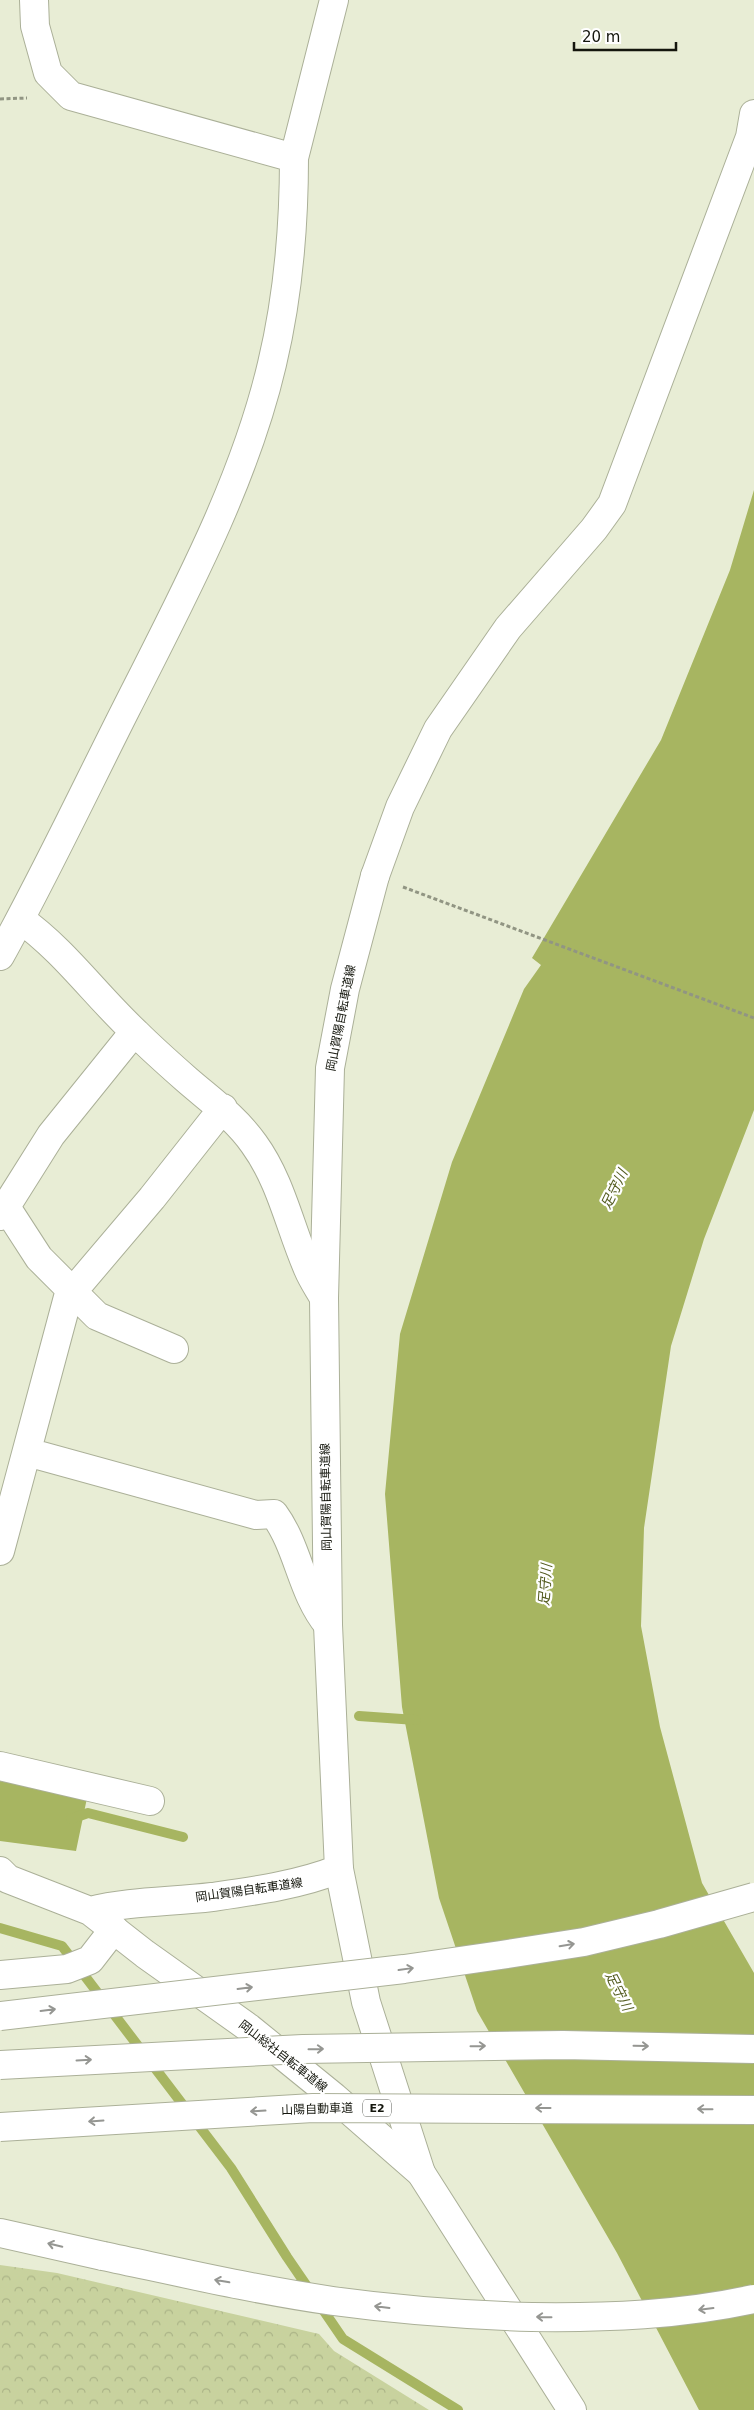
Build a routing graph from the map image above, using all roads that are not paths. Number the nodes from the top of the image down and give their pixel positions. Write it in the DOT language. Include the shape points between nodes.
graph roads {
  1 [pos="34,0"];
  2 [pos="334,0"];
  3 [pos="754,114"];
  4 [pos="294,158"];
  5 [pos="20,919"];
  6 [pos="0,956"];
  7 [pos="134,1032"];
  8 [pos="222,1108"];
  9 [pos="3,1211"];
  10 [pos="73,1292"];
  11 [pos="324,1298"];
  12 [pos="174,1349"];
  13 [pos="27,1452"];
  14 [pos="0,1552"];
  15 [pos="328,1625"];
  16 [pos="0,1766"];
  17 [pos="150,1801"];
  18 [pos="338,1869"];
  19 [pos="3,1877"];
  20 [pos="754,1897"];
  21 [pos="90,1911"];
  22 [pos="114,1929"];
  23 [pos="0,1975"];
  24 [pos="0,2016"];
  25 [pos="754,2049"];
  26 [pos="0,2065"];
  27 [pos="754,2110"];
  28 [pos="0,2127"];
  29 [pos="421,2172"];
  30 [pos="0,2233"];
  31 [pos="754,2299"];
  32 [pos="572,2410"];
  1 -- 4 [label="main road" via="35,26 48,73 71,96"];
  2 -- 4 [label="main road"];
  3 -- 11 [label="main road, 岡山賀陽自転車道線" via="750,137 612,504 508,628 438,729 400,807 387,881 345,989 330,1068"];
  4 -- 5 [label="main road" via="294,203 286,290 272,364 254,425 221,512 190,580"];
  5 -- 6 [label="main road"];
  5 -- 7 [label="main road" via="62,954"];
  7 -- 8 [label="main road"];
  7 -- 9 [label="main road" via="51,1135"];
  8 -- 10 [label="main road"];
  8 -- 11 [label="main road" via="255,1145"];
  9 -- 10 [label="main road" via="39,1258"];
  10 -- 12 [label="main road" via="97,1316"];
  10 -- 13 [label="main road" via="68,1297"];
  11 -- 15 [label="main road, 岡山賀陽自転車道線"];
  13 -- 14 [label="main road"];
  13 -- 15 [label="main road" via="256,1515 274,1514 284,1527 316,1610"];
  15 -- 18 [label="main road, 岡山賀陽自転車道線"];
  16 -- 17 [label="main road"];
  18 -- 21 [label="main road, 岡山賀陽自転車道線" via="309,1881 212,1897 114,1905"];
  18 -- 29 [label="main road" via="366,2002"];
  19 -- 21 [label="main road, 岡山総社自転車道線"];
  24 -- 20 [label="main road, one-way, bridge" via="404,1969 584,1942"];
  21 -- 22 [label="main road, 岡山総社自転車道線"];
  22 -- 23 [label="main road" via="79,1965"];
  22 -- 29 [label="main road, 岡山総社自転車道線" via="249,2028"];
  26 -- 25 [label="main road, one-way, bridge" via="303,2049 563,2045"];
  27 -- 28 [label="main road, 山陽自動車道 / E2, one-way, bridge" via="313,2108"];
  29 -- 32 [label="main road, 岡山総社自転車道線"];
  31 -- 30 [label="main road, one-way, bridge" via="715,2308 646,2316 481,2315 332,2301 216,2280"];
}
